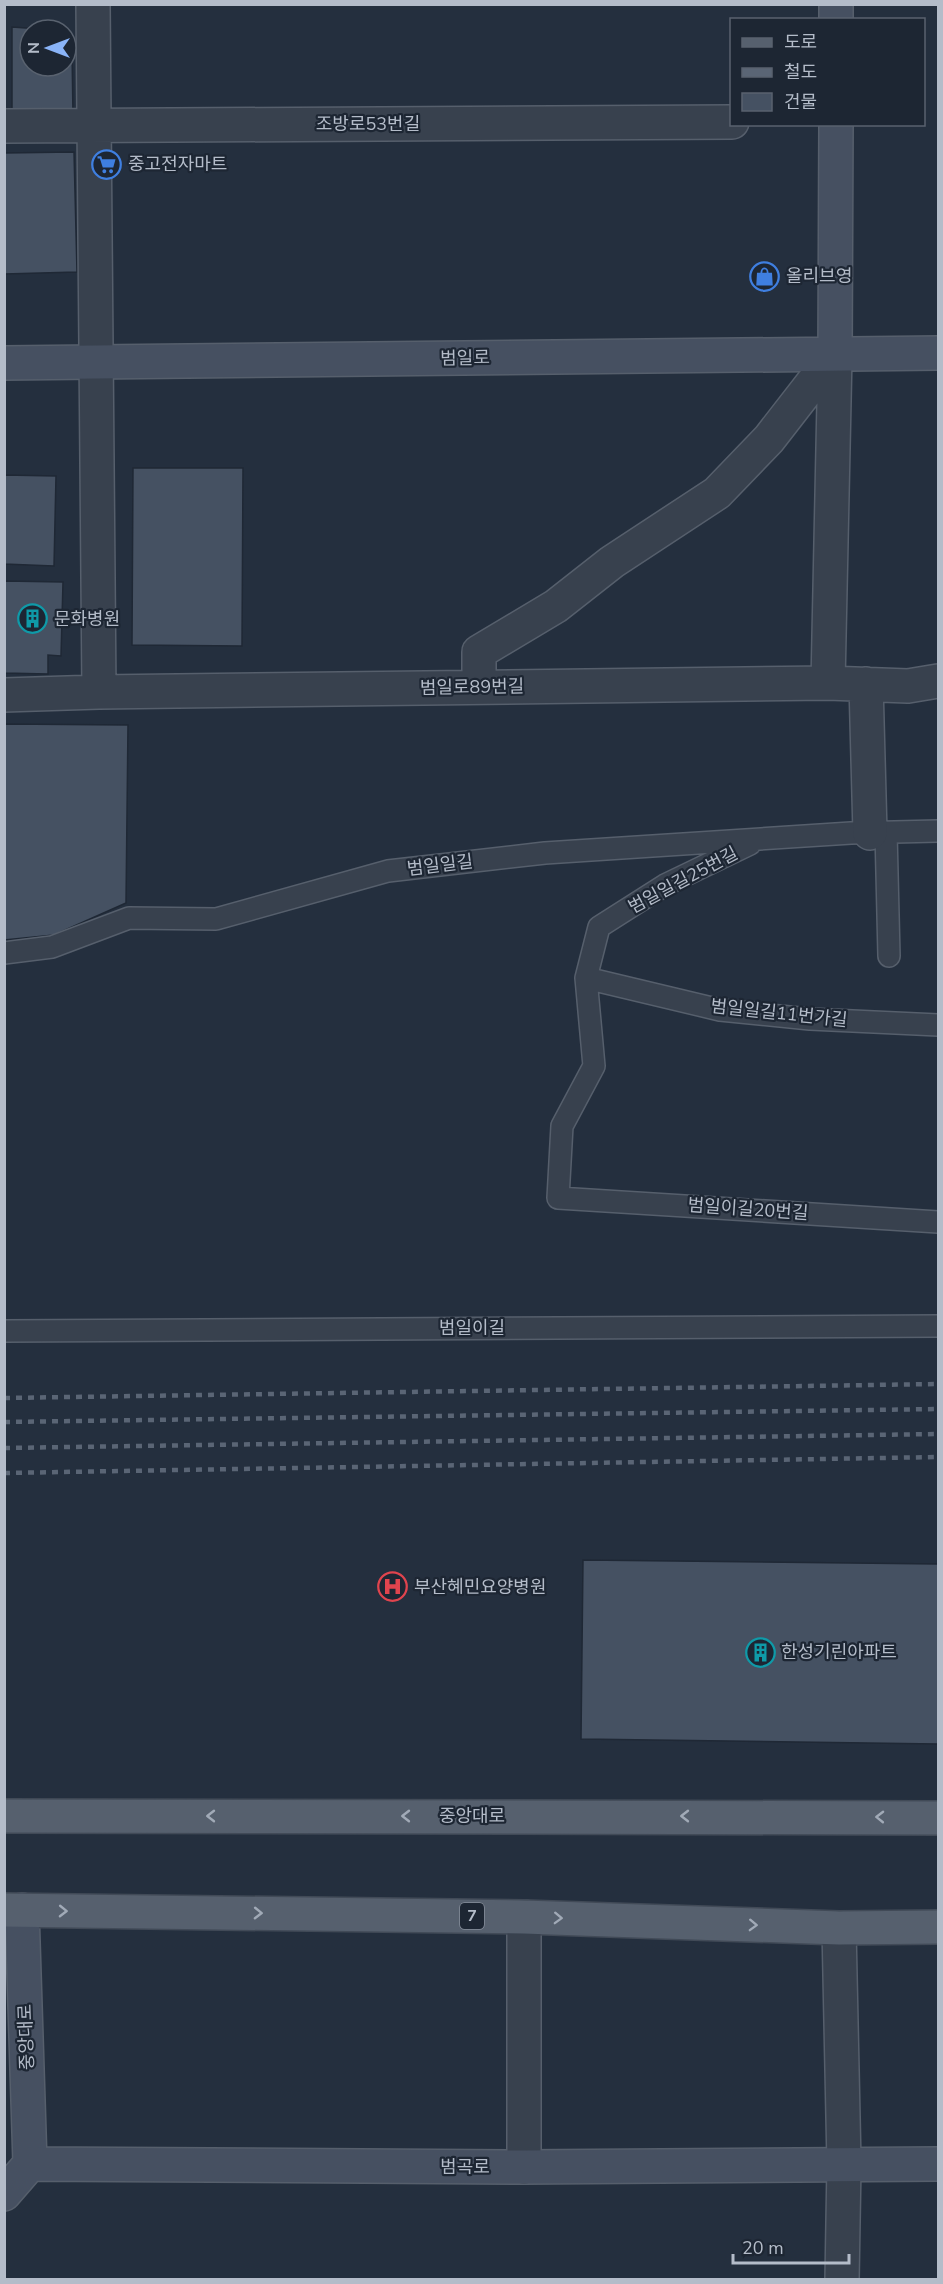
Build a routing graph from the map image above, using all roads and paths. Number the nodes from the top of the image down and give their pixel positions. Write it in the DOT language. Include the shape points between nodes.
graph roads {
  1 [pos="93,4"];
  2 [pos="730,122"];
  3 [pos="94,125"];
  4 [pos="4,126"];
  5 [pos="836,126"];
  6 [pos="939,353"];
  7 [pos="835,354"];
  8 [pos="94,362"];
  9 [pos="4,363"];
  10 [pos="939,681"];
  11 [pos="828,683"];
  12 [pos="866,684"];
  13 [pos="479,687"];
  14 [pos="99,692"];
  15 [pos="4,696"];
  16 [pos="939,831"];
  17 [pos="878,832"];
  18 [pos="761,839"];
  19 [pos="4,953"];
  20 [pos="889,956"];
  21 [pos="586,978"];
  22 [pos="939,1025"];
  23 [pos="558,1198"];
  24 [pos="939,1222"];
  25 [pos="939,1326"];
  26 [pos="4,1331"];
  27 [pos="4,1816"];
  28 [pos="939,1818"];
  29 [pos="13,1910"];
  30 [pos="524,1917"];
  31 [pos="939,1927"];
  32 [pos="839,1928"];
  33 [pos="30,2164"];
  34 [pos="844,2164"];
  35 [pos="939,2164"];
  36 [pos="524,2167"];
  37 [pos="4,2194"];
  38 [pos="842,2280"];
  1 -- 3 [label="street"];
  2 -- 3 [label="street, 조방로53번길"];
  3 -- 4 [label="street, 조방로53번길"];
  3 -- 8 [label="street"];
  5 -- 7 [label="street"];
  6 -- 7 [label="street, 범일로"];
  7 -- 8 [label="street, 범일로"];
  7 -- 11 [label="street"];
  7 -- 13 [label="street" via="769,439 717,493 612,562 556,606 479,652"];
  8 -- 9 [label="street, 범일로"];
  8 -- 14 [label="street"];
  10 -- 12 [label="street, 범일로89번길" via="908,686"];
  11 -- 12 [label="street, 범일로89번길"];
  11 -- 13 [label="street, 범일로89번길"];
  12 -- 17 [label="street"];
  13 -- 14 [label="street, 범일로89번길"];
  14 -- 15 [label="street, 범일로89번길"];
  16 -- 17 [label="lane, 범일일길"];
  17 -- 18 [label="lane, 범일일길"];
  17 -- 20 [label="lane"];
  18 -- 19 [label="lane, 범일일길" via="545,853 388,871 216,919 129,918 52,947"];
  18 -- 21 [label="lane, 범일일길25번길" via="665,885 600,927"];
  21 -- 22 [label="lane, 범일일길11번가길" via="720,1010"];
  21 -- 23 [label="lane, 범일일길25번길" via="594,1066 562,1126"];
  23 -- 24 [label="lane, 범일이길20번길"];
  25 -- 26 [label="lane, 범일이길"];
  28 -- 27 [label="main road, 중앙대로, one-way"];
  29 -- 30 [label="main road, 중앙대로 / 7, one-way"];
  29 -- 33 [label="street, 중앙대로"];
  30 -- 32 [label="main road, 중앙대로 / 7, one-way"];
  30 -- 36 [label="street"];
  31 -- 32 [label="main road, 중앙대로 / 7"];
  32 -- 34 [label="street"];
  33 -- 36 [label="street, 범곡로"];
  33 -- 37 [label="street"];
  34 -- 35 [label="street, 범곡로"];
  34 -- 36 [label="street, 범곡로"];
  34 -- 38 [label="street"];
}
